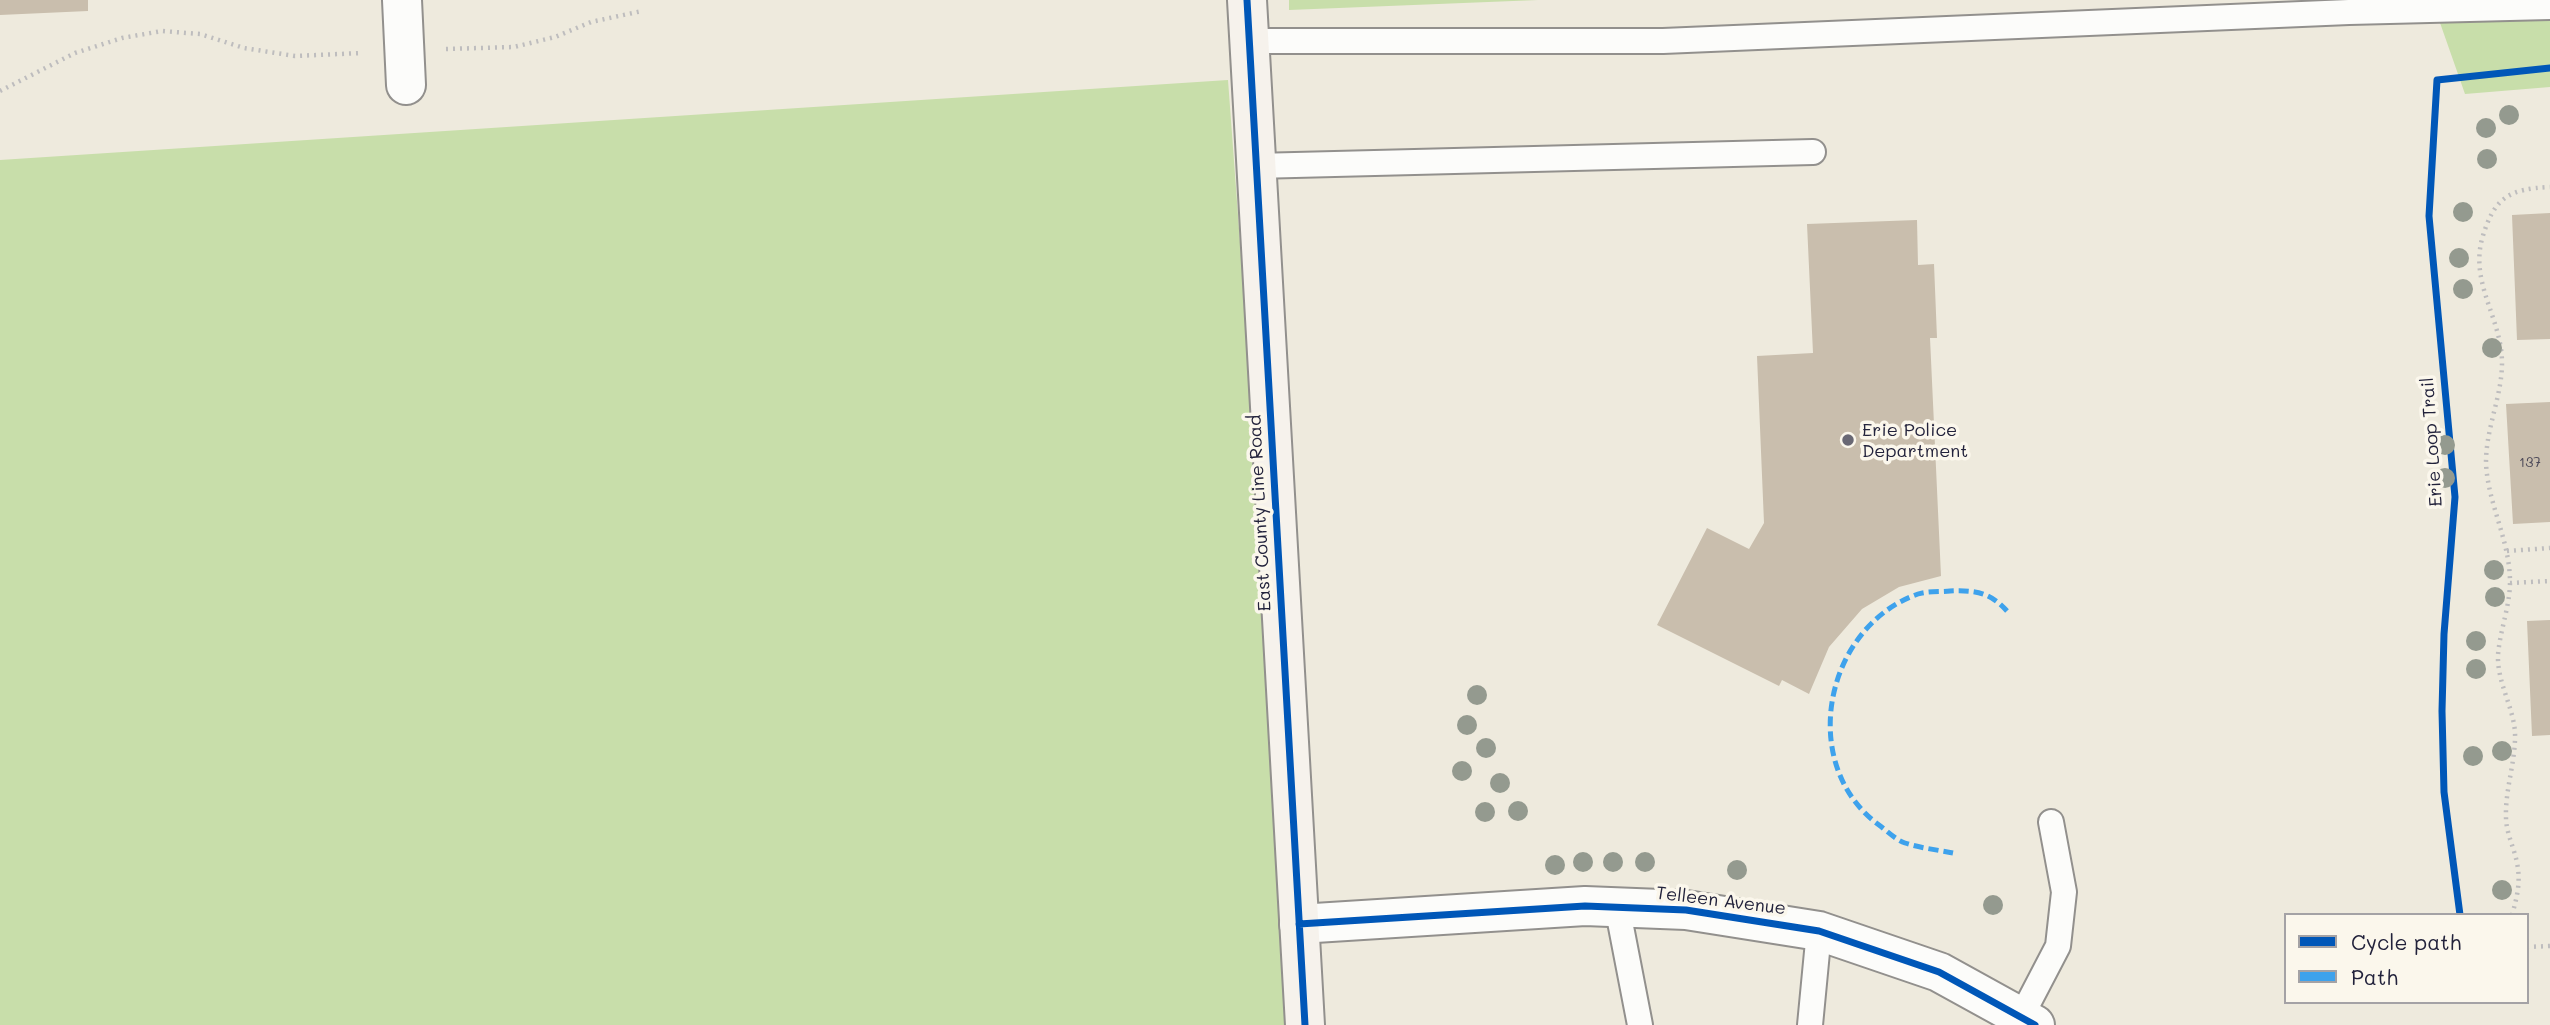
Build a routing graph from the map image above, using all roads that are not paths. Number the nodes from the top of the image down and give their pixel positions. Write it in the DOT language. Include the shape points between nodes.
graph roads {
  1 [pos="402,0"];
  2 [pos="1247,0"];
  3 [pos="2550,7"];
  4 [pos="1249,41"];
  5 [pos="406,85"];
  6 [pos="1813,152"];
  7 [pos="1255,166"];
  8 [pos="2051,822"];
  9 [pos="1617,906"];
  10 [pos="1299,924"];
  11 [pos="1819,931"];
  12 [pos="2028,1021"];
  13 [pos="1305,1025"];
  14 [pos="1640,1025"];
  15 [pos="1810,1025"];
  1 -- 5 [label="street"];
  2 -- 4 [label="main road, East County Line Road"];
  3 -- 4 [label="lane" via="1663,41"];
  4 -- 7 [label="main road, East County Line Road"];
  6 -- 7 [label="lane"];
  7 -- 10 [label="main road, East County Line Road"];
  8 -- 12 [label="lane" via="2064,892 2058,946"];
  9 -- 10 [label="street, Telleen Avenue"];
  9 -- 11 [label="street, Telleen Avenue" via="1686,910"];
  9 -- 14 [label="lane"];
  10 -- 13 [label="main road, East County Line Road"];
  11 -- 12 [label="street, Telleen Avenue" via="1939,972"];
  11 -- 15 [label="lane"];
}
